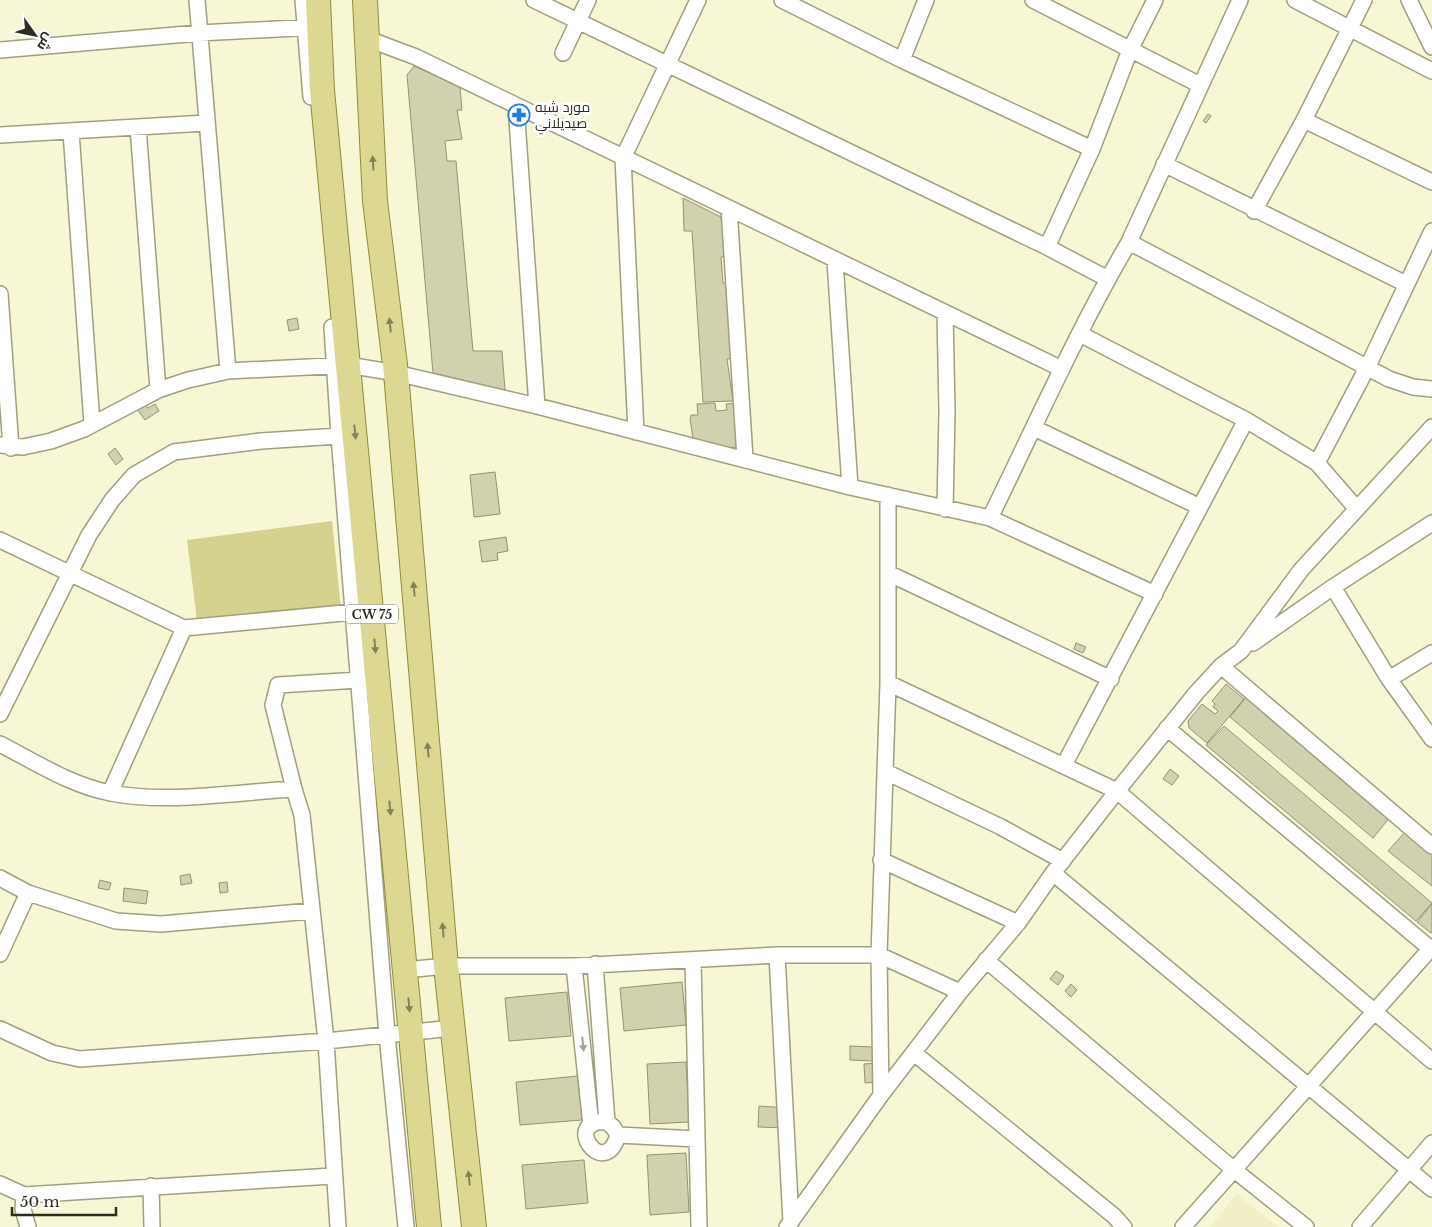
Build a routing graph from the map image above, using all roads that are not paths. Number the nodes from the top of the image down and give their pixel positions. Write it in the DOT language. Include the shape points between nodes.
graph roads {
  1 [pos="197,0"];
  2 [pos="303,0"];
  3 [pos="318,0"];
  4 [pos="365,0"];
  5 [pos="534,0"];
  6 [pos="588,0"];
  7 [pos="698,0"];
  8 [pos="782,0"];
  9 [pos="926,0"];
  10 [pos="1155,0"];
  11 [pos="1240,0"];
  12 [pos="1295,0"];
  13 [pos="1364,0"];
  14 [pos="1409,0"];
  15 [pos="1040,2"];
  16 [pos="578,22"];
  17 [pos="312,28"];
  18 [pos="1350,29"];
  19 [pos="199,33"];
  20 [pos="368,39"];
  21 [pos="1432,47"];
  22 [pos="0,50"];
  23 [pos="1130,50"];
  24 [pos="563,53"];
  25 [pos="902,60"];
  26 [pos="669,65"];
  27 [pos="1432,71"];
  28 [pos="1200,85"];
  29 [pos="516,106"];
  30 [pos="1304,120"];
  31 [pos="206,123"];
  32 [pos="138,127"];
  33 [pos="71,132"];
  34 [pos="0,135"];
  35 [pos="1092,149"];
  36 [pos="623,158"];
  37 [pos="1164,164"];
  38 [pos="1432,182"];
  39 [pos="729,208"];
  40 [pos="1254,210"];
  41 [pos="1432,231"];
  42 [pos="1129,242"];
  43 [pos="1047,247"];
  44 [pos="835,261"];
  45 [pos="1108,279"];
  46 [pos="1406,284"];
  47 [pos="0,294"];
  48 [pos="945,313"];
  49 [pos="1080,334"];
  50 [pos="342,366"];
  51 [pos="1368,366"];
  52 [pos="1062,369"];
  53 [pos="228,371"];
  54 [pos="396,373"];
  55 [pos="1432,388"];
  56 [pos="158,390"];
  57 [pos="537,406"];
  58 [pos="1246,420"];
  59 [pos="92,424"];
  60 [pos="1432,427"];
  61 [pos="1034,428"];
  62 [pos="636,432"];
  63 [pos="339,436"];
  64 [pos="6,447"];
  65 [pos="745,458"];
  66 [pos="1317,463"];
  67 [pos="850,487"];
  68 [pos="888,495"];
  69 [pos="1200,507"];
  70 [pos="1356,508"];
  71 [pos="945,510"];
  72 [pos="990,518"];
  73 [pos="1432,523"];
  74 [pos="0,540"];
  75 [pos="69,573"];
  76 [pos="888,573"];
  77 [pos="1333,587"];
  78 [pos="1155,594"];
  79 [pos="354,612"];
  80 [pos="184,628"];
  81 [pos="1241,651"];
  82 [pos="1432,653"];
  83 [pos="1221,666"];
  84 [pos="1110,679"];
  85 [pos="1389,679"];
  86 [pos="359,680"];
  87 [pos="888,682"];
  88 [pos="0,714"];
  89 [pos="1167,728"];
  90 [pos="1432,739"];
  91 [pos="0,744"];
  92 [pos="1064,765"];
  93 [pos="886,772"];
  94 [pos="294,789"];
  95 [pos="1116,790"];
  96 [pos="110,793"];
  97 [pos="1432,846"];
  98 [pos="881,860"];
  99 [pos="1058,867"];
  100 [pos="0,878"];
  101 [pos="28,892"];
  102 [pos="311,911"];
  103 [pos="1018,924"];
  104 [pos="1431,949"];
  105 [pos="0,954"];
  106 [pos="777,955"];
  107 [pos="879,955"];
  108 [pos="693,960"];
  109 [pos="986,960"];
  110 [pos="596,964"];
  111 [pos="446,966"];
  112 [pos="574,966"];
  113 [pos="405,970"];
  114 [pos="960,992"];
  115 [pos="1374,1010"];
  116 [pos="453,1028"];
  117 [pos="0,1029"];
  118 [pos="411,1032"];
  119 [pos="388,1035"];
  120 [pos="326,1041"];
  121 [pos="914,1053"];
  122 [pos="1432,1061"];
  123 [pos="1308,1086"];
  124 [pos="880,1095"];
  125 [pos="607,1122"];
  126 [pos="591,1124"];
  127 [pos="618,1135"];
  128 [pos="697,1139"];
  129 [pos="1432,1143"];
  130 [pos="1233,1169"];
  131 [pos="1409,1169"];
  132 [pos="333,1176"];
  133 [pos="0,1184"];
  134 [pos="151,1186"];
  135 [pos="1432,1188"];
  136 [pos="24,1195"];
  137 [pos="789,1224"];
  138 [pos="28,1227"];
  139 [pos="152,1227"];
  140 [pos="338,1227"];
  141 [pos="406,1227"];
  142 [pos="429,1227"];
  143 [pos="474,1227"];
  144 [pos="699,1227"];
  145 [pos="1124,1227"];
  146 [pos="1183,1227"];
  147 [pos="1306,1227"];
  148 [pos="1360,1227"];
  1 -- 19 [label="street"];
  2 -- 17 [label="street"];
  3 -- 17 [label="main road, CW 75"];
  4 -- 20 [label="main road"];
  5 -- 16 [label="street"];
  6 -- 16 [label="street"];
  7 -- 26 [label="street"];
  8 -- 25 [label="street"];
  9 -- 25 [label="street"];
  10 -- 23 [label="street"];
  11 -- 28 [label="street"];
  12 -- 18 [label="street"];
  13 -- 18 [label="street"];
  14 -- 21 [label="street"];
  15 -- 23 [label="street"];
  16 -- 24 [label="street"];
  16 -- 26 [label="street"];
  17 -- 19 [label="street"];
  17 -- 50 [label="main road, CW 75" via="322,90"];
  18 -- 27 [label="street"];
  18 -- 30 [label="street"];
  19 -- 22 [label="street"];
  19 -- 31 [label="street"];
  20 -- 29 [label="street" via="416,57"];
  54 -- 20 [label="main road, one-way" via="375,201"];
  23 -- 28 [label="street"];
  23 -- 35 [label="street"];
  25 -- 35 [label="street"];
  26 -- 36 [label="street"];
  26 -- 43 [label="street"];
  28 -- 37 [label="street"];
  29 -- 36 [label="street"];
  29 -- 57 [label="street"];
  30 -- 38 [label="street"];
  30 -- 40 [label="street"];
  31 -- 32 [label="street"];
  31 -- 53 [label="street"];
  32 -- 33 [label="street"];
  32 -- 56 [label="street"];
  33 -- 34 [label="street"];
  33 -- 59 [label="street"];
  35 -- 43 [label="street"];
  36 -- 39 [label="street"];
  36 -- 62 [label="street"];
  37 -- 40 [label="street"];
  37 -- 42 [label="street"];
  39 -- 44 [label="street"];
  39 -- 65 [label="street"];
  40 -- 46 [label="street"];
  41 -- 46 [label="street"];
  42 -- 45 [label="street"];
  42 -- 51 [label="street"];
  43 -- 45 [label="street"];
  44 -- 48 [label="street"];
  44 -- 67 [label="street"];
  45 -- 49 [label="street"];
  46 -- 51 [label="street"];
  47 -- 64 [label="street"];
  48 -- 52 [label="street"];
  48 -- 71 [label="street"];
  49 -- 52 [label="street"];
  49 -- 58 [label="street"];
  50 -- 53 [label="street"];
  50 -- 54 [label="street"];
  50 -- 63 [label="street"];
  50 -- 113 [label="main road, CW 75, one-way"];
  51 -- 55 [label="street" via="1397,382"];
  51 -- 66 [label="street"];
  52 -- 61 [label="street"];
  53 -- 56 [label="street"];
  54 -- 57 [label="street"];
  111 -- 54 [label="main road, CW 75, one-way"];
  56 -- 59 [label="street"];
  57 -- 62 [label="street"];
  58 -- 66 [label="street"];
  58 -- 69 [label="street"];
  59 -- 64 [label="street" via="51,441"];
  60 -- 70 [label="street"];
  61 -- 69 [label="street"];
  61 -- 72 [label="street"];
  62 -- 65 [label="street"];
  63 -- 75 [label="street" via="261,441 174,452 134,475 112,500"];
  63 -- 79 [label="street"];
  65 -- 67 [label="street"];
  66 -- 70 [label="street"];
  67 -- 68 [label="street"];
  68 -- 71 [label="street"];
  68 -- 76 [label="street"];
  69 -- 78 [label="street"];
  70 -- 81 [label="street" via="1301,570"];
  71 -- 72 [label="street"];
  72 -- 78 [label="street"];
  73 -- 77 [label="street"];
  74 -- 75 [label="street"];
  75 -- 80 [label="street"];
  75 -- 88 [label="street"];
  76 -- 84 [label="street"];
  76 -- 87 [label="street"];
  77 -- 81 [label="street"];
  77 -- 85 [label="street"];
  78 -- 84 [label="street"];
  79 -- 80 [label="street"];
  79 -- 86 [label="street"];
  80 -- 96 [label="street"];
  81 -- 83 [label="street"];
  82 -- 85 [label="street"];
  83 -- 89 [label="street"];
  83 -- 97 [label="street"];
  84 -- 92 [label="street"];
  85 -- 90 [label="street"];
  86 -- 94 [label="street" via="278,685 273,705"];
  86 -- 119 [label="street"];
  87 -- 92 [label="street"];
  87 -- 93 [label="street"];
  89 -- 95 [label="street"];
  89 -- 104 [label="street"];
  91 -- 96 [label="street" via="75,782"];
  92 -- 95 [label="street"];
  93 -- 98 [label="street"];
  93 -- 99 [label="street" via="1001,827"];
  94 -- 96 [label="street" via="149,798"];
  94 -- 102 [label="street" via="302,815"];
  95 -- 99 [label="street"];
  95 -- 115 [label="street"];
  98 -- 103 [label="street"];
  98 -- 107 [label="street"];
  99 -- 103 [label="street"];
  99 -- 123 [label="street"];
  100 -- 101 [label="street"];
  101 -- 102 [label="street" via="125,922 162,924"];
  101 -- 105 [label="street"];
  102 -- 120 [label="street"];
  103 -- 109 [label="street"];
  104 -- 115 [label="street"];
  106 -- 107 [label="street"];
  106 -- 108 [label="street"];
  106 -- 137 [label="street"];
  107 -- 114 [label="street"];
  107 -- 124 [label="street"];
  108 -- 110 [label="street"];
  108 -- 128 [label="street"];
  109 -- 114 [label="street"];
  109 -- 130 [label="street"];
  110 -- 112 [label="street"];
  110 -- 125 [label="street"];
  111 -- 112 [label="street"];
  111 -- 113 [label="street"];
  111 -- 116 [label="main road, CW 75"];
  112 -- 126 [label="street, one-way"];
  113 -- 118 [label="main road, CW 75, one-way"];
  114 -- 121 [label="street"];
  115 -- 122 [label="street"];
  115 -- 123 [label="street"];
  116 -- 118 [label="street"];
  143 -- 116 [label="main road, CW 75, one-way"];
  117 -- 120 [label="street" via="52,1053 80,1059"];
  118 -- 119 [label="street"];
  118 -- 142 [label="main road, CW 75"];
  119 -- 120 [label="street"];
  119 -- 141 [label="street"];
  120 -- 132 [label="street"];
  121 -- 124 [label="street"];
  121 -- 145 [label="street"];
  123 -- 130 [label="street"];
  123 -- 131 [label="street"];
  124 -- 137 [label="street"];
  125 -- 126 [label="street"];
  125 -- 127 [label="street" via="614,1126"];
  126 -- 127 [label="street" via="586,1131 586,1139 589,1147 596,1151 612,1149"];
  127 -- 128 [label="street"];
  128 -- 144 [label="street"];
  129 -- 131 [label="street"];
  130 -- 146 [label="street"];
  130 -- 147 [label="street"];
  131 -- 135 [label="street"];
  131 -- 148 [label="street"];
  132 -- 134 [label="street"];
  132 -- 140 [label="street"];
  133 -- 136 [label="street"];
  134 -- 136 [label="street"];
  134 -- 139 [label="street"];
  136 -- 138 [label="street" via="23,1208"];
}
